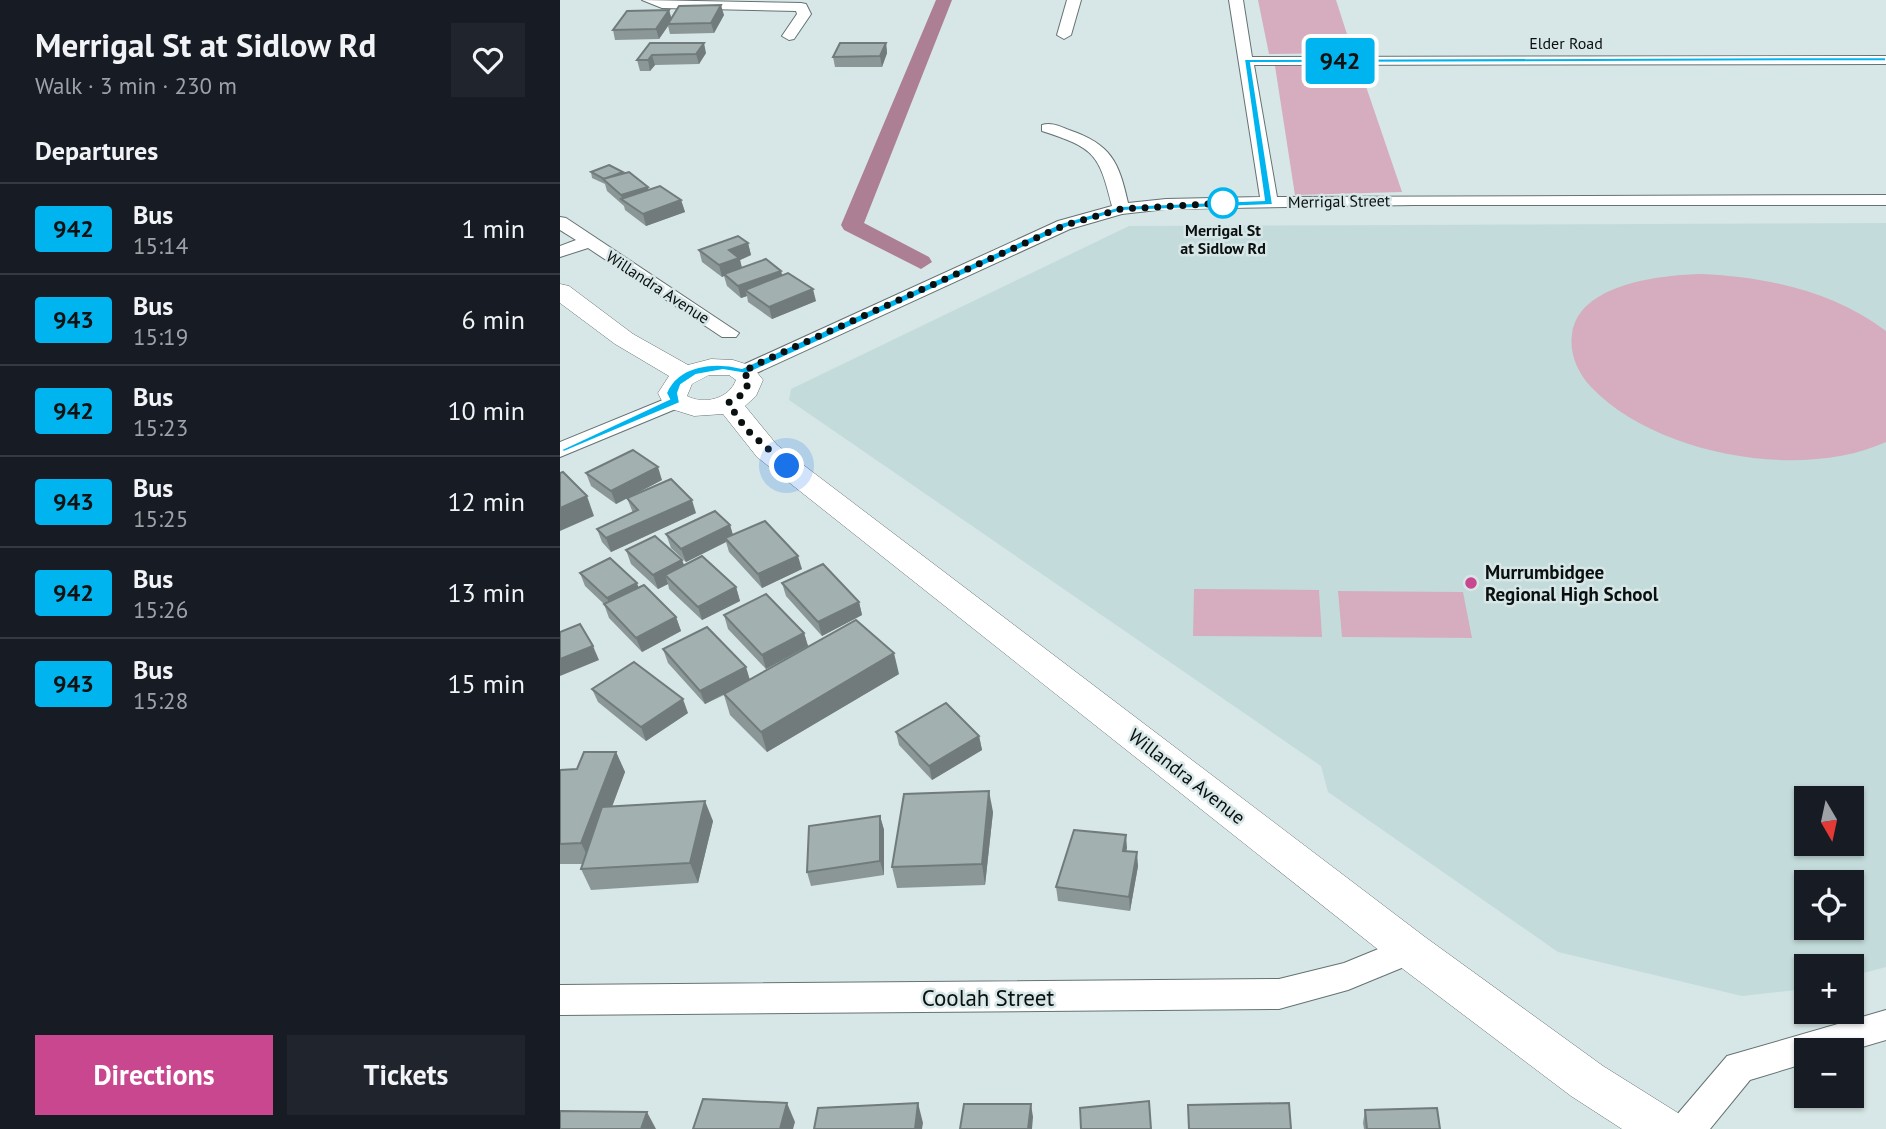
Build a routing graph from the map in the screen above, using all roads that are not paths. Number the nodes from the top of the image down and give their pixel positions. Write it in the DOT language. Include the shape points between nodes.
graph roads {
  1 [pos="649,0"];
  2 [pos="1074,0"];
  3 [pos="1236,0"];
  4 [pos="1064,35"];
  5 [pos="789,36"];
  6 [pos="1886,60"];
  7 [pos="1247,61"];
  8 [pos="1048,128"];
  9 [pos="1886,200"];
  10 [pos="1269,202"];
  11 [pos="1121,209"];
  12 [pos="560,222"];
  13 [pos="588,242"];
  14 [pos="560,252"];
  15 [pos="560,291"];
  16 [pos="729,333"];
  17 [pos="743,372"];
  18 [pos="687,375"];
  19 [pos="675,401"];
  20 [pos="728,403"];
  21 [pos="560,450"];
  22 [pos="1409,950"];
  23 [pos="560,1000"];
  24 [pos="1886,1025"];
  25 [pos="1662,1129"];
  26 [pos="1688,1129"];
  1 -- 5 [label="street" via="800,7 804,14"];
  2 -- 4 [label="street"];
  3 -- 7 [label="street"];
  6 -- 7 [label="street, Elder Road"];
  7 -- 10 [label="street"];
  8 -- 11 [label="street" via="1086,141 1101,154 1113,170"];
  9 -- 10 [label="street, Merrigal Street"];
  10 -- 11 [label="street, Merrigal Street"];
  11 -- 17 [label="street, Merrigal Street" via="1065,225"];
  12 -- 13 [label="street, Willandra Avenue"];
  13 -- 14 [label="street, Willandra Avenue"];
  13 -- 16 [label="street, Willandra Avenue"];
  15 -- 18 [label="street" via="624,339"];
  17 -- 18 [label="street" via="717,367"];
  17 -- 20 [label="street" via="749,377 748,387"];
  18 -- 19 [label="street" via="673,388"];
  19 -- 20 [label="street" via="697,408"];
  19 -- 21 [label="street"];
  20 -- 22 [label="street, Willandra Avenue" via="767,451"];
  22 -- 23 [label="street, Coolah Street" via="1348,976 1279,994"];
  22 -- 25 [label="street, Willandra Avenue" via="1587,1082"];
  24 -- 26 [label="street" via="1739,1067"];
}
